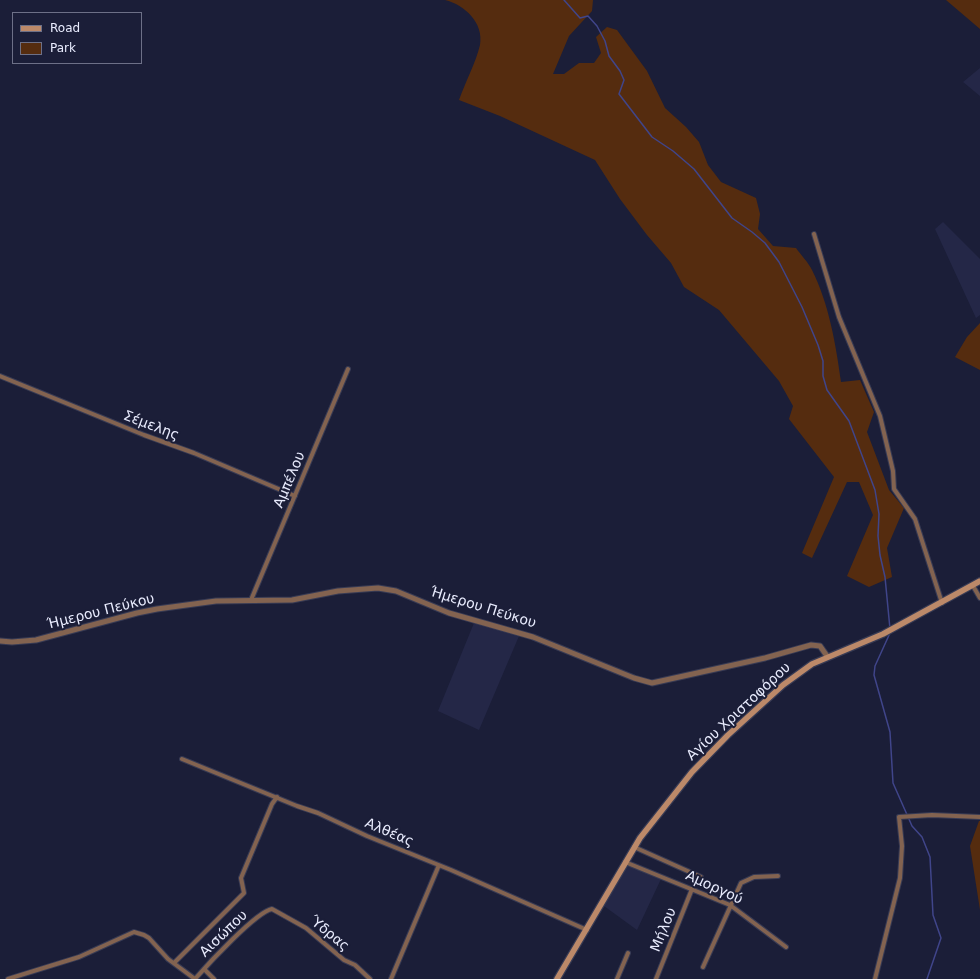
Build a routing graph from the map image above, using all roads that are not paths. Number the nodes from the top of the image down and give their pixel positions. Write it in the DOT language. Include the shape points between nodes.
graph roads {
  1 [pos="814,234"];
  2 [pos="348,368"];
  3 [pos="0,376"];
  4 [pos="295,496"];
  5 [pos="980,581"];
  6 [pos="973,586"];
  7 [pos="980,598"];
  8 [pos="251,600"];
  9 [pos="942,603"];
  10 [pos="0,641"];
  11 [pos="827,656"];
  12 [pos="182,758"];
  13 [pos="277,797"];
  14 [pos="980,817"];
  15 [pos="634,847"];
  16 [pos="626,862"];
  17 [pos="439,866"];
  18 [pos="701,876"];
  19 [pos="778,876"];
  20 [pos="692,889"];
  21 [pos="730,905"];
  22 [pos="272,909"];
  23 [pos="587,930"];
  24 [pos="786,947"];
  25 [pos="628,953"];
  26 [pos="174,963"];
  27 [pos="702,967"];
  28 [pos="204,969"];
  29 [pos="8,979"];
  30 [pos="195,979"];
  31 [pos="214,979"];
  32 [pos="370,979"];
  33 [pos="391,979"];
  34 [pos="557,979"];
  35 [pos="617,979"];
  36 [pos="656,979"];
  37 [pos="875,979"];
  1 -- 9 [label="street" via="839,317 880,416 893,471 894,489 915,518"];
  2 -- 4 [label="street, Αμπέλου"];
  3 -- 4 [label="street, Σέμελης"];
  4 -- 8 [label="street, Αμπέλου"];
  5 -- 6 [label="main road, Αγίου Χριστοφόρου"];
  6 -- 7 [label="street"];
  6 -- 9 [label="main road, Αγίου Χριστοφόρου"];
  8 -- 10 [label="street, Ήμερου Πεύκου" via="216,601 157,609 36,640"];
  8 -- 11 [label="street, Ήμερου Πεύκου" via="292,600 338,591 389,589 448,613 533,637 652,683 811,645 820,646"];
  9 -- 11 [label="main road, Αγίου Χριστοφόρου" via="882,634"];
  11 -- 15 [label="main road, Αγίου Χριστοφόρου" via="801,671 728,735 692,772"];
  12 -- 13 [label="street, Αλθέας"];
  13 -- 17 [label="street, Αλθέας"];
  13 -- 26 [label="street" via="241,878 244,893"];
  14 -- 37 [label="street" via="899,817 902,846 900,878"];
  15 -- 16 [label="main road, Αγίου Χριστοφόρου"];
  15 -- 18 [label="street"];
  16 -- 20 [label="street, Αμοργού"];
  16 -- 23 [label="main road, Αγίου Χριστοφόρου"];
  17 -- 23 [label="street, Αλθέας"];
  17 -- 33 [label="street"];
  19 -- 21 [label="street" via="754,877 741,883"];
  20 -- 21 [label="street, Αμοργού"];
  20 -- 36 [label="street, Μήλου"];
  21 -- 24 [label="street, Αμοργού"];
  21 -- 27 [label="street"];
  22 -- 28 [label="street, Αισώπου" via="261,914"];
  22 -- 32 [label="street, Ύδρας" via="306,928"];
  23 -- 34 [label="main road, Αγίου Χριστοφόρου"];
  25 -- 35 [label="street"];
  26 -- 29 [label="street" via="149,938 134,932 78,957"];
  26 -- 30 [label="street"];
  28 -- 30 [label="street, Αισώπου"];
  28 -- 31 [label="street"];
}
